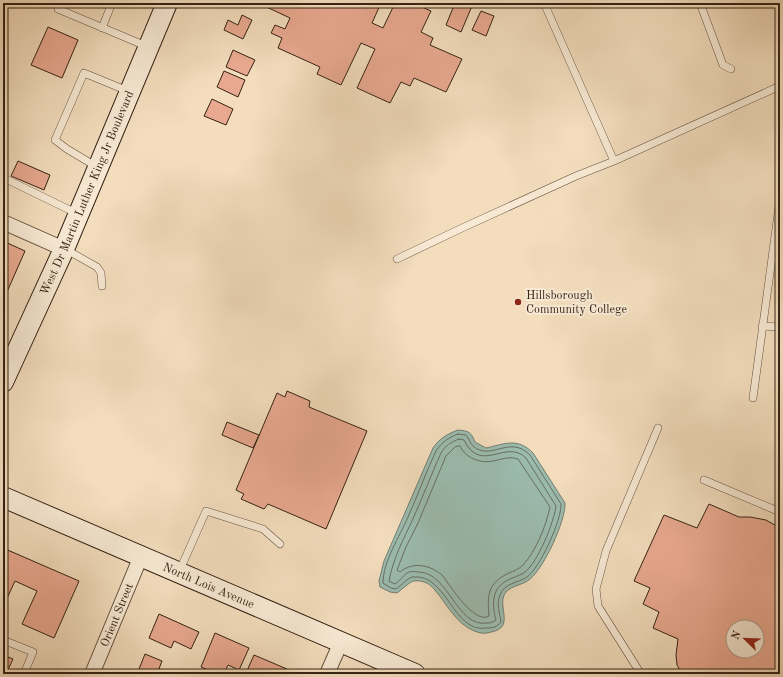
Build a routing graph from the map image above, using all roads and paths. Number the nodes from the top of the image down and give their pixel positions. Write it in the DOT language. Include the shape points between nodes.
graph roads {
  1 [pos="61,3"];
  2 [pos="112,3"];
  3 [pos="167,3"];
  4 [pos="544,3"];
  5 [pos="700,3"];
  6 [pos="102,28"];
  7 [pos="148,47"];
  8 [pos="731,69"];
  9 [pos="780,86"];
  10 [pos="130,92"];
  11 [pos="614,161"];
  12 [pos="98,168"];
  13 [pos="6,179"];
  14 [pos="780,199"];
  15 [pos="79,214"];
  16 [pos="3,222"];
  17 [pos="778,233"];
  18 [pos="64,248"];
  19 [pos="397,259"];
  20 [pos="102,286"];
  21 [pos="762,326"];
  22 [pos="780,327"];
  23 [pos="9,351"];
  24 [pos="3,382"];
  25 [pos="752,398"];
  26 [pos="658,428"];
  27 [pos="704,480"];
  28 [pos="3,497"];
  29 [pos="780,512"];
  30 [pos="280,544"];
  31 [pos="141,556"];
  32 [pos="179,573"];
  33 [pos="3,640"];
  34 [pos="341,642"];
  35 [pos="24,674"];
  36 [pos="92,674"];
  37 [pos="327,674"];
  38 [pos="415,674"];
  39 [pos="641,674"];
  1 -- 6 [label="lane" via="58,9"];
  2 -- 6 [label="lane"];
  3 -- 7 [label="street, West Dr Martin Luther King Jr Boulevard"];
  4 -- 11 [label="lane"];
  5 -- 8 [label="lane" via="723,65"];
  6 -- 7 [label="lane"];
  7 -- 10 [label="street, West Dr Martin Luther King Jr Boulevard"];
  9 -- 11 [label="lane"];
  10 -- 12 [label="street, West Dr Martin Luther King Jr Boulevard"];
  10 -- 12 [label="lane" via="84,73 55,140"];
  11 -- 19 [label="lane" via="469,224"];
  12 -- 15 [label="street, West Dr Martin Luther King Jr Boulevard"];
  13 -- 15 [label="lane"];
  14 -- 17 [label="lane"];
  15 -- 18 [label="street, West Dr Martin Luther King Jr Boulevard"];
  16 -- 18 [label="street"];
  17 -- 21 [label="lane"];
  18 -- 20 [label="lane" via="96,267 101,273"];
  18 -- 23 [label="street, West Dr Martin Luther King Jr Boulevard"];
  21 -- 22 [label="lane"];
  21 -- 25 [label="lane"];
  23 -- 24 [label="street, West Dr Martin Luther King Jr Boulevard"];
  26 -- 39 [label="lane" via="606,551 596,589 598,606"];
  27 -- 29 [label="lane"];
  28 -- 31 [label="street, North Lois Avenue"];
  30 -- 32 [label="lane" via="263,529 206,511"];
  31 -- 32 [label="street, North Lois Avenue"];
  31 -- 36 [label="street, Orient Street"];
  32 -- 34 [label="street, North Lois Avenue"];
  33 -- 35 [label="lane" via="33,652"];
  34 -- 37 [label="street"];
  34 -- 38 [label="street, North Lois Avenue"];
}
